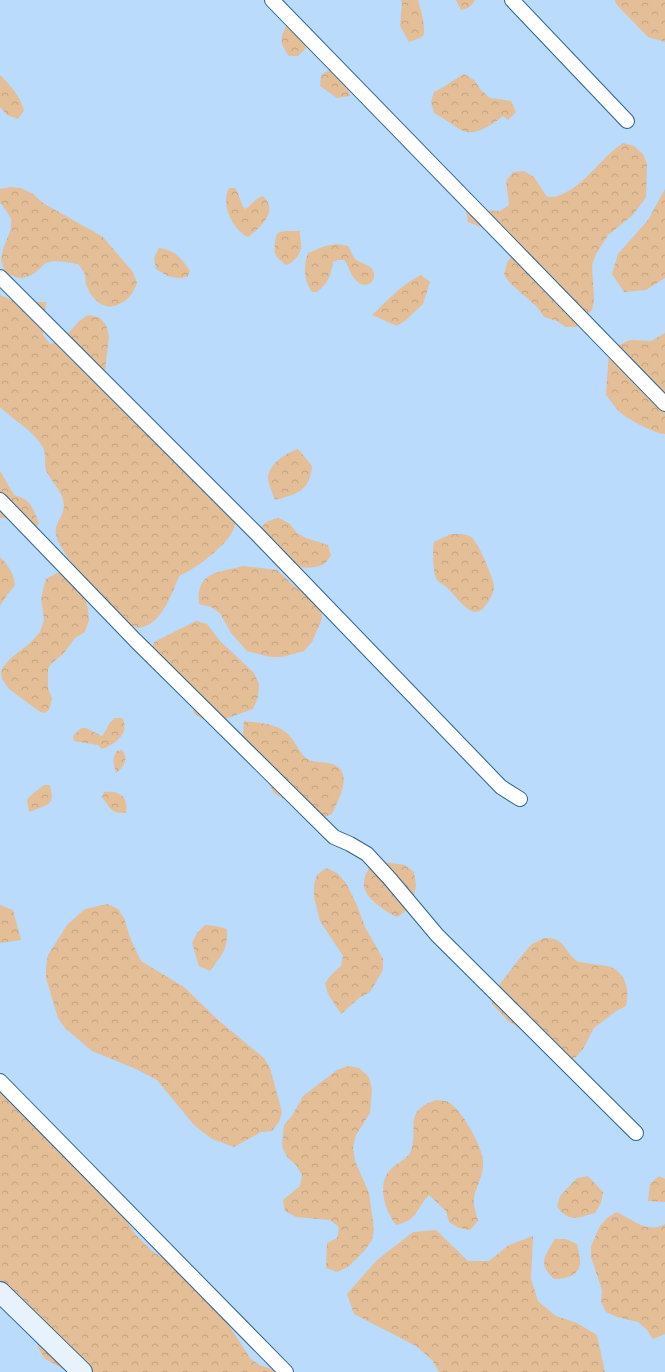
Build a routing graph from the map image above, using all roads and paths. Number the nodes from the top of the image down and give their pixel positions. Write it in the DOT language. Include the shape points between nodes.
graph roads {
  1 [pos="272,0"];
  2 [pos="512,0"];
  3 [pos="628,121"];
  4 [pos="0,277"];
  5 [pos="665,404"];
  6 [pos="0,500"];
  7 [pos="520,799"];
  8 [pos="0,1081"];
  9 [pos="636,1133"];
  10 [pos="0,1292"];
  11 [pos="82,1372"];
  12 [pos="286,1372"];
  1 -- 5 [label="street"];
  2 -- 3 [label="street"];
  4 -- 7 [label="street" via="255,532 501,787"];
  6 -- 9 [label="street" via="141,646 334,837 367,854 437,935"];
  8 -- 12 [label="street"];
  10 -- 11 [label="street"];
}
